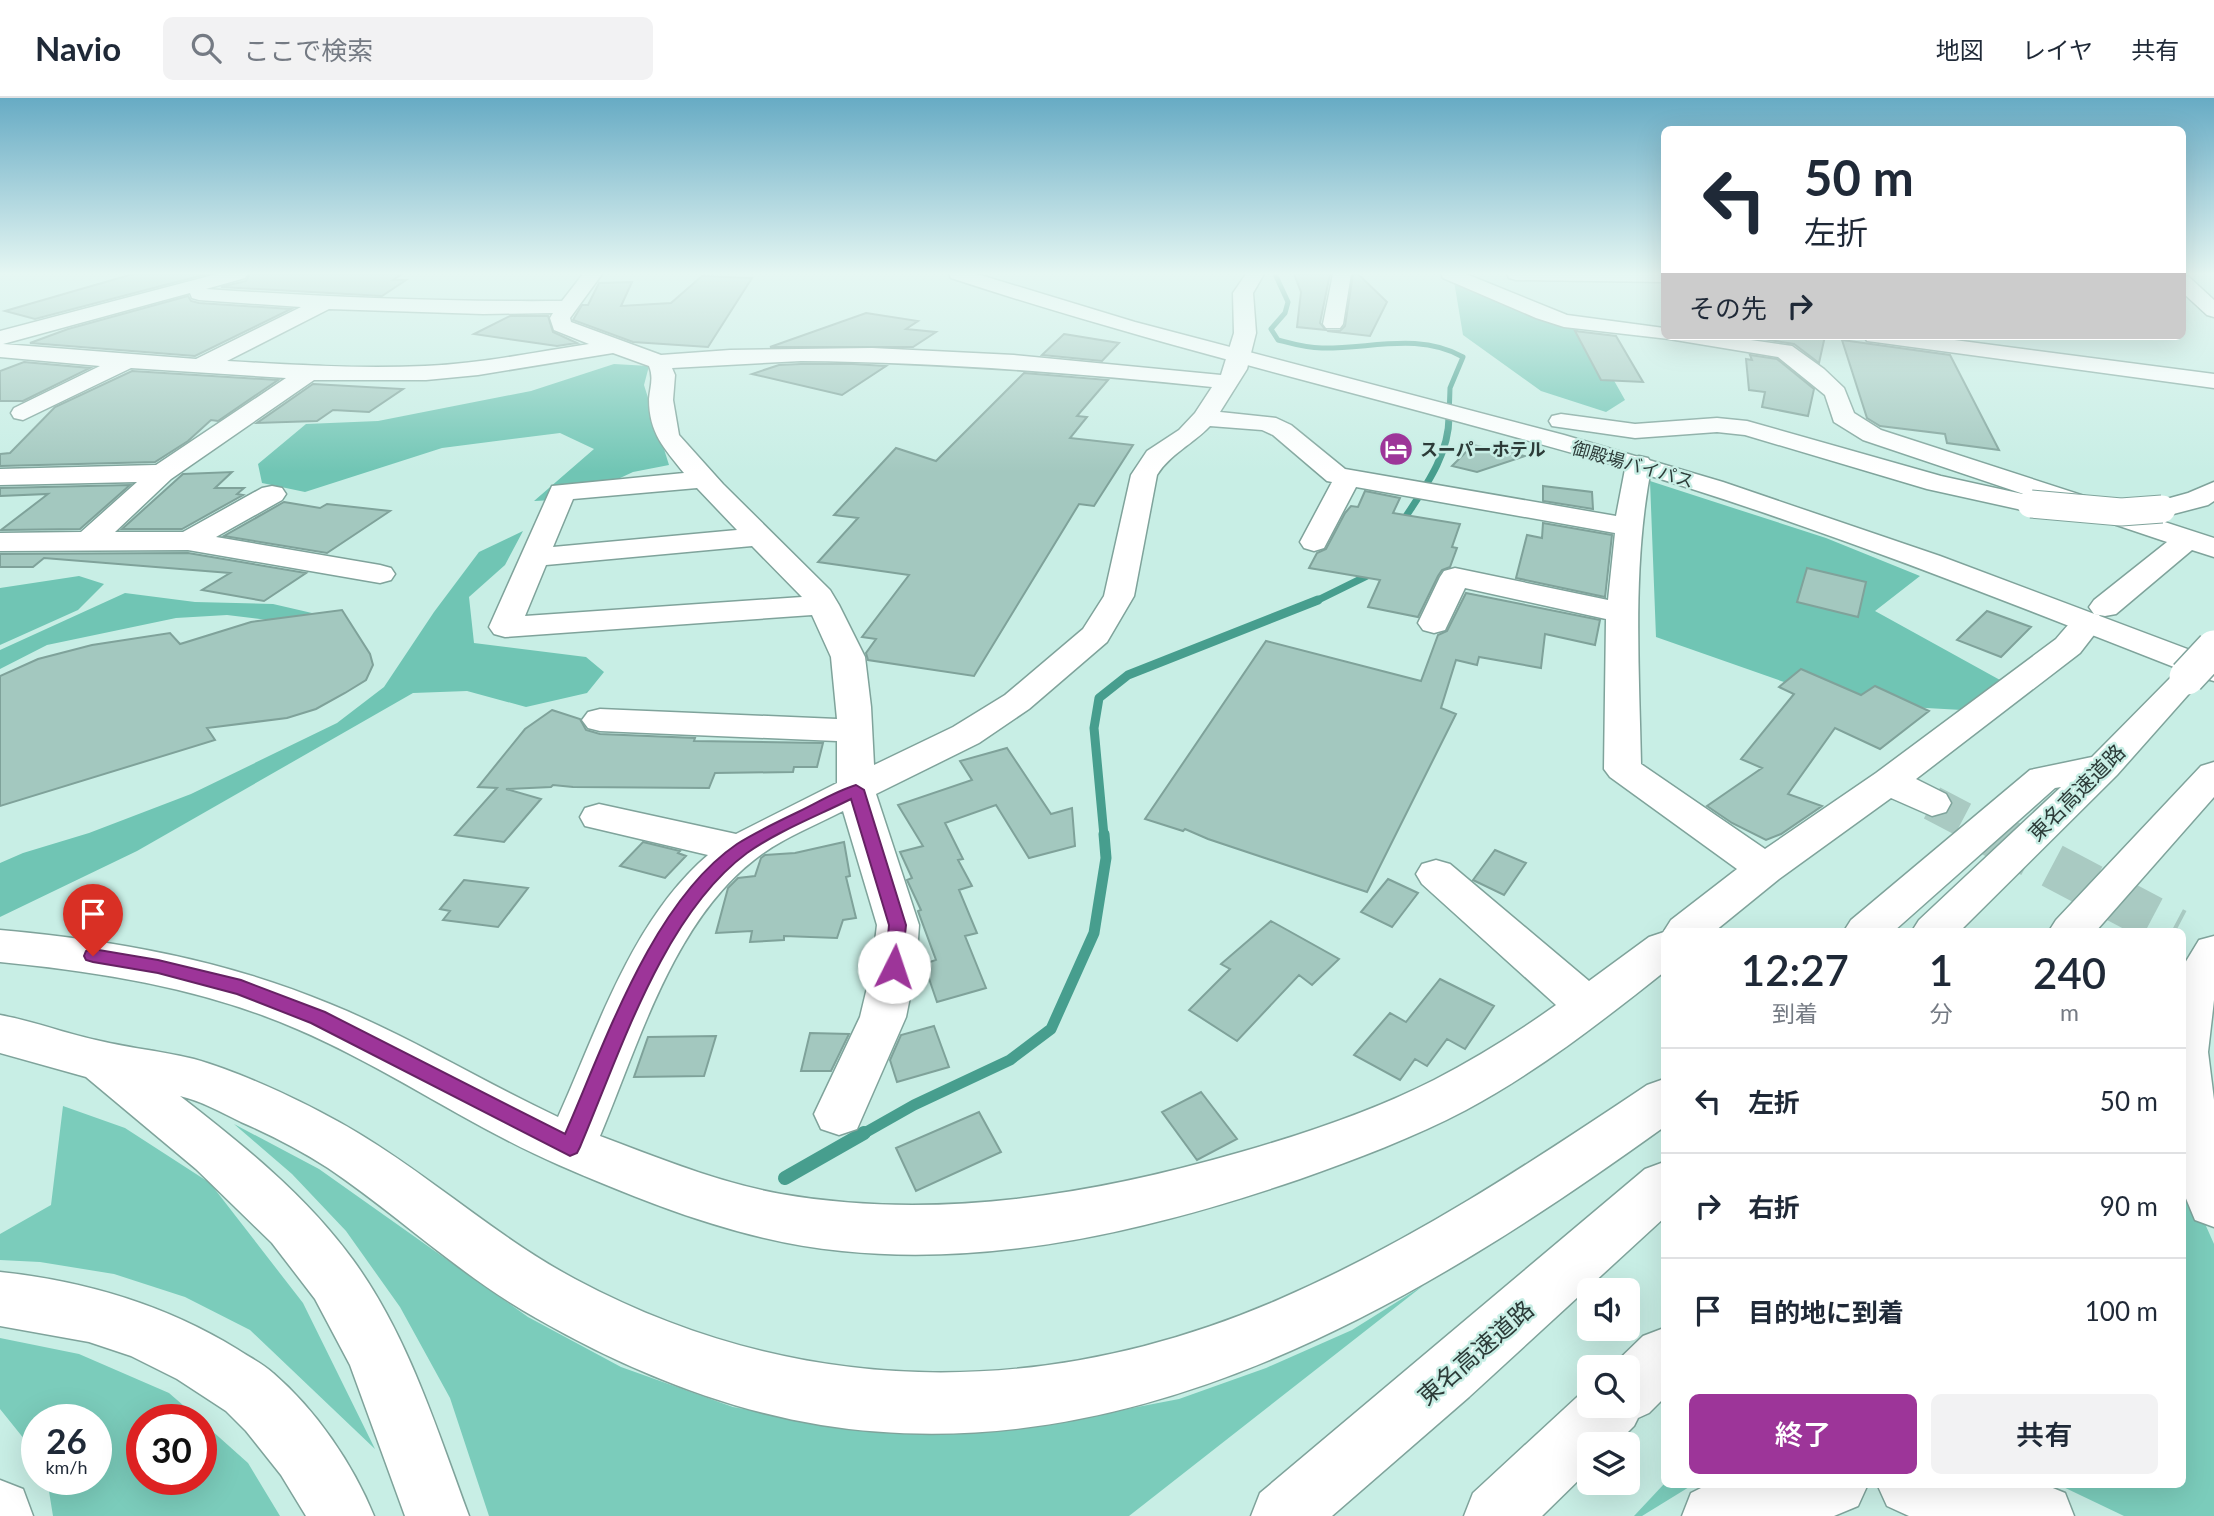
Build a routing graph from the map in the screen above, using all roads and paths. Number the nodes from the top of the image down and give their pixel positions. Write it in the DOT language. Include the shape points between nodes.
graph roads {
  1 [pos="251,340"];
  2 [pos="596,340"];
  3 [pos="1165,340"];
  4 [pos="1195,340"];
  5 [pos="1243,340"];
  6 [pos="1743,340"];
  7 [pos="1906,340"];
  8 [pos="1787,343"];
  9 [pos="611,346"];
  10 [pos="0,350"];
  11 [pos="127,361"];
  12 [pos="659,362"];
  13 [pos="1236,362"];
  14 [pos="199,366"];
  15 [pos="309,373"];
  16 [pos="2214,381"];
  17 [pos="1471,411"];
  18 [pos="23,413"];
  19 [pos="1204,418"];
  20 [pos="1707,460"];
  21 [pos="1859,461"];
  22 [pos="1639,464"];
  23 [pos="162,473"];
  24 [pos="0,477"];
  25 [pos="1347,478"];
  26 [pos="703,479"];
  27 [pos="2214,490"];
  28 [pos="272,494"];
  29 [pos="1631,527"];
  30 [pos="760,537"];
  31 [pos="89,540"];
  32 [pos="188,541"];
  33 [pos="0,542"];
  34 [pos="1314,542"];
  35 [pos="2201,544"];
  36 [pos="535,557"];
  37 [pos="1922,558"];
  38 [pos="380,574"];
  39 [pos="822,605"];
  40 [pos="1623,612"];
  41 [pos="2097,615"];
  42 [pos="1434,623"];
  43 [pos="2214,648"];
  44 [pos="2201,674"];
  45 [pos="600,720"];
  46 [pos="854,731"];
  47 [pos="2104,766"];
  48 [pos="2214,774"];
  49 [pos="1889,781"];
  50 [pos="856,790"];
  51 [pos="1932,803"];
  52 [pos="599,817"];
  53 [pos="741,849"];
  54 [pos="1765,869"];
  55 [pos="1436,874"];
  56 [pos="1690,928"];
  57 [pos="1869,928"];
  58 [pos="1937,928"];
  59 [pos="2074,928"];
  60 [pos="0,946"];
  61 [pos="1661,950"];
  62 [pos="2214,952"];
  63 [pos="1588,1007"];
  64 [pos="2186,1018"];
  65 [pos="0,1034"];
  66 [pos="100,1060"];
  67 [pos="2186,1070"];
  68 [pos="1661,1102"];
  69 [pos="839,1114"];
  70 [pos="570,1147"];
  71 [pos="2212,1176"];
  72 [pos="1661,1188"];
  73 [pos="0,1299"];
  74 [pos="1661,1360"];
  75 [pos="1640,1380"];
  76 [pos="1599,1418"];
  77 [pos="1813,1488"];
  78 [pos="1944,1488"];
  79 [pos="342,1516"];
  80 [pos="437,1516"];
  81 [pos="1283,1516"];
  82 [pos="1496,1516"];
  83 [pos="1714,1516"];
  84 [pos="2042,1516"];
  1 -- 14 [label="main road"];
  2 -- 9 [label="main road"];
  3 -- 13 [label="main road, 御殿場バイパス"];
  4 -- 13 [label="main road, 御殿場バイパス"];
  5 -- 13 [label="main road"];
  6 -- 8 [label="main road"];
  7 -- 16 [label="main road"];
  8 -- 35 [label="main road" via="1836,393 1843,417 1872,435"];
  9 -- 12 [label="main road"];
  9 -- 15 [label="main road" via="426,373"];
  10 -- 11 [label="main road"];
  11 -- 14 [label="main road"];
  11 -- 18 [label="main road"];
  12 -- 13 [label="main road" via="735,355 841,354 1091,368"];
  12 -- 26 [label="main road" via="664,375 661,400 667,436"];
  13 -- 17 [label="main road, 御殿場バイパス"];
  13 -- 19 [label="main road"];
  14 -- 15 [label="main road"];
  15 -- 23 [label="main road"];
  17 -- 20 [label="main road, 御殿場バイパス"];
  17 -- 21 [label="main road" via="1619,430 1747,428"];
  17 -- 22 [label="main road, 御殿場バイパス"];
  19 -- 25 [label="main road" via="1267,424 1282,430 1336,475"];
  19 -- 50 [label="main road" via="1156,456 1144,475 1119,596 1096,635 987,722"];
  20 -- 21 [label="main road" via="1720,442 1755,439"];
  20 -- 37 [label="main road" via="1712,474 1732,485"];
  20 -- 41 [label="main road, 御殿場バイパス" via="1903,532"];
  21 -- 27 [label="main road, bridge" via="1968,492 2031,504 2121,512 2162,509"];
  22 -- 29 [label="main road"];
  22 -- 37 [label="main road, 御殿場バイパス"];
  23 -- 24 [label="main road"];
  23 -- 31 [label="main road"];
  25 -- 29 [label="main road" via="1479,514"];
  25 -- 34 [label="main road"];
  26 -- 30 [label="main road"];
  26 -- 36 [label="main road" via="562,492"];
  28 -- 32 [label="main road"];
  29 -- 40 [label="main road"];
  30 -- 36 [label="main road"];
  30 -- 39 [label="main road"];
  31 -- 32 [label="main road"];
  31 -- 33 [label="main road"];
  32 -- 38 [label="main road"];
  35 -- 41 [label="main road"];
  36 -- 39 [label="main road" via="505,627"];
  37 -- 41 [label="main road, 御殿場バイパス"];
  39 -- 46 [label="main road" via="848,657"];
  40 -- 42 [label="main road" via="1455,577"];
  40 -- 54 [label="main road" via="1623,769"];
  41 -- 43 [label="main road, 御殿場バイパス"];
  41 -- 44 [label="main road, 御殿場バイパス"];
  41 -- 49 [label="main road" via="2068,646"];
  43 -- 44 [label="main road, 東名高速道路, bridge"];
  44 -- 47 [label="main road, 東名高速道路"];
  45 -- 46 [label="main road"];
  46 -- 50 [label="main road"];
  47 -- 57 [label="main road" via="2043,778"];
  47 -- 58 [label="main road, 東名高速道路"];
  48 -- 59 [label="main road"];
  49 -- 51 [label="main road"];
  49 -- 54 [label="main road"];
  50 -- 53 [label="main road"];
  50 -- 69 [label="main road" via="898,925 883,1017"];
  52 -- 53 [label="main road"];
  53 -- 70 [label="main road" via="707,880 676,919 647,970"];
  54 -- 56 [label="main road"];
  55 -- 63 [label="main road"];
  60 -- 70 [label="main road" via="71,952 241,987 318,1018"];
  61 -- 63 [label="main road"];
  62 -- 64 [label="main road" via="2198,977"];
  63 -- 70 [label="main road" via="1450,1094 1334,1146 1217,1183 1097,1212 1033,1221 982,1228 880,1228 781,1217 691,1192"];
  65 -- 66 [label="main road"];
  66 -- 68 [label="main road" via="199,1081 290,1121 358,1160 523,1280 633,1339 821,1395 921,1403 1005,1400 1099,1385 1197,1360 1296,1321 1435,1251"];
  66 -- 80 [label="main road" via="222,1160 314,1252 347,1299 380,1366"];
  67 -- 71 [label="main road" via="2193,1116"];
  72 -- 81 [label="main road, 東名高速道路"];
  73 -- 79 [label="main road" via="55,1304 187,1350 254,1395 306,1456"];
  74 -- 75 [label="main road"];
  76 -- 82 [label="main road"];
  77 -- 83 [label="main road" via="1744,1500"];
  78 -- 84 [label="main road" via="2001,1500"];
}
